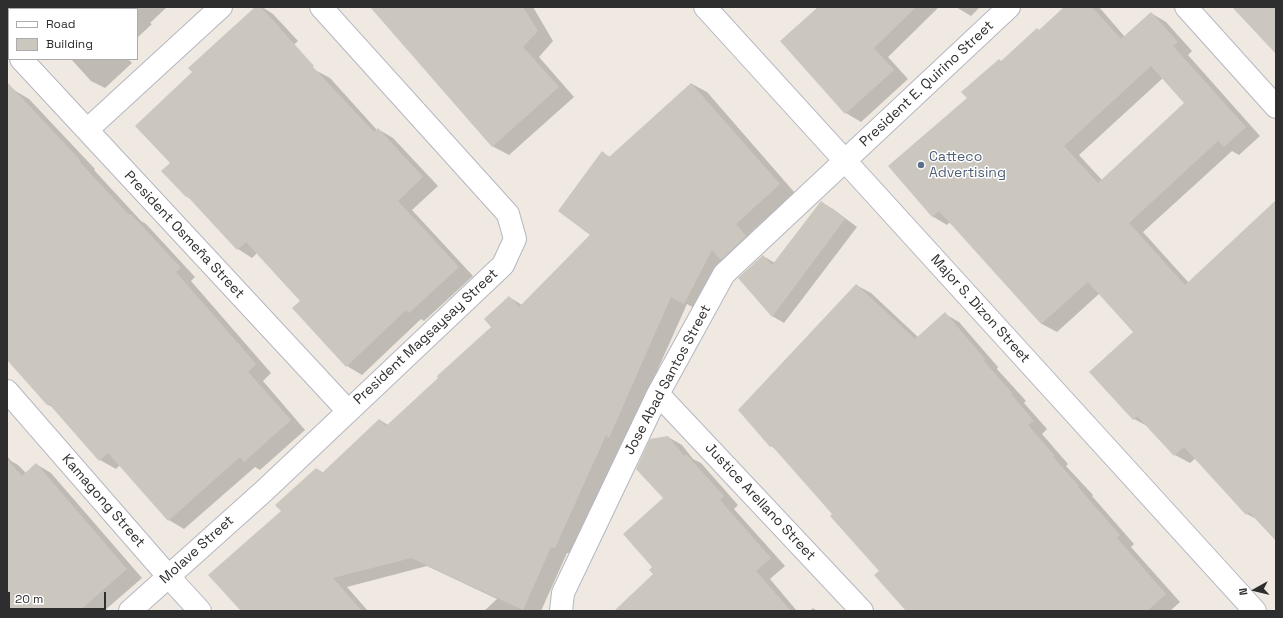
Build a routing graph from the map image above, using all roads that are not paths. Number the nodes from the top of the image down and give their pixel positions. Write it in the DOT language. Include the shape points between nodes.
graph roads {
  1 [pos="221,7"];
  2 [pos="321,7"];
  3 [pos="705,7"];
  4 [pos="1009,7"];
  5 [pos="1186,7"];
  6 [pos="22,60"];
  7 [pos="1276,107"];
  8 [pos="87,130"];
  9 [pos="844,161"];
  10 [pos="825,181"];
  11 [pos="7,391"];
  12 [pos="658,394"];
  13 [pos="348,411"];
  14 [pos="265,490"];
  15 [pos="168,577"];
  16 [pos="130,611"];
  17 [pos="200,611"];
  18 [pos="561,611"];
  19 [pos="862,611"];
  20 [pos="1255,611"];
  1 -- 8 [label="street"];
  2 -- 13 [label="street, President Magsaysay Street" via="508,214 514,239 503,265"];
  3 -- 9 [label="street, Major S. Dizon Street"];
  4 -- 9 [label="street, President E. Quirino Street"];
  5 -- 7 [label="street"];
  6 -- 8 [label="street, President Osmeña Street"];
  8 -- 13 [label="street, President Osmeña Street"];
  9 -- 10 [label="street, President E. Quirino Street"];
  9 -- 20 [label="street, Major S. Dizon Street"];
  10 -- 12 [label="street, Jose Abad Santos Street" via="724,274"];
  11 -- 15 [label="street, Kamagong Street"];
  12 -- 18 [label="street, Jose Abad Santos Street" via="563,593"];
  12 -- 19 [label="street, Justice Arellano Street"];
  13 -- 14 [label="street, President Magsaysay Street"];
  14 -- 15 [label="street, Molave Street"];
  15 -- 16 [label="street, Molave Street"];
  15 -- 17 [label="street, Kamagong Street"];
}
